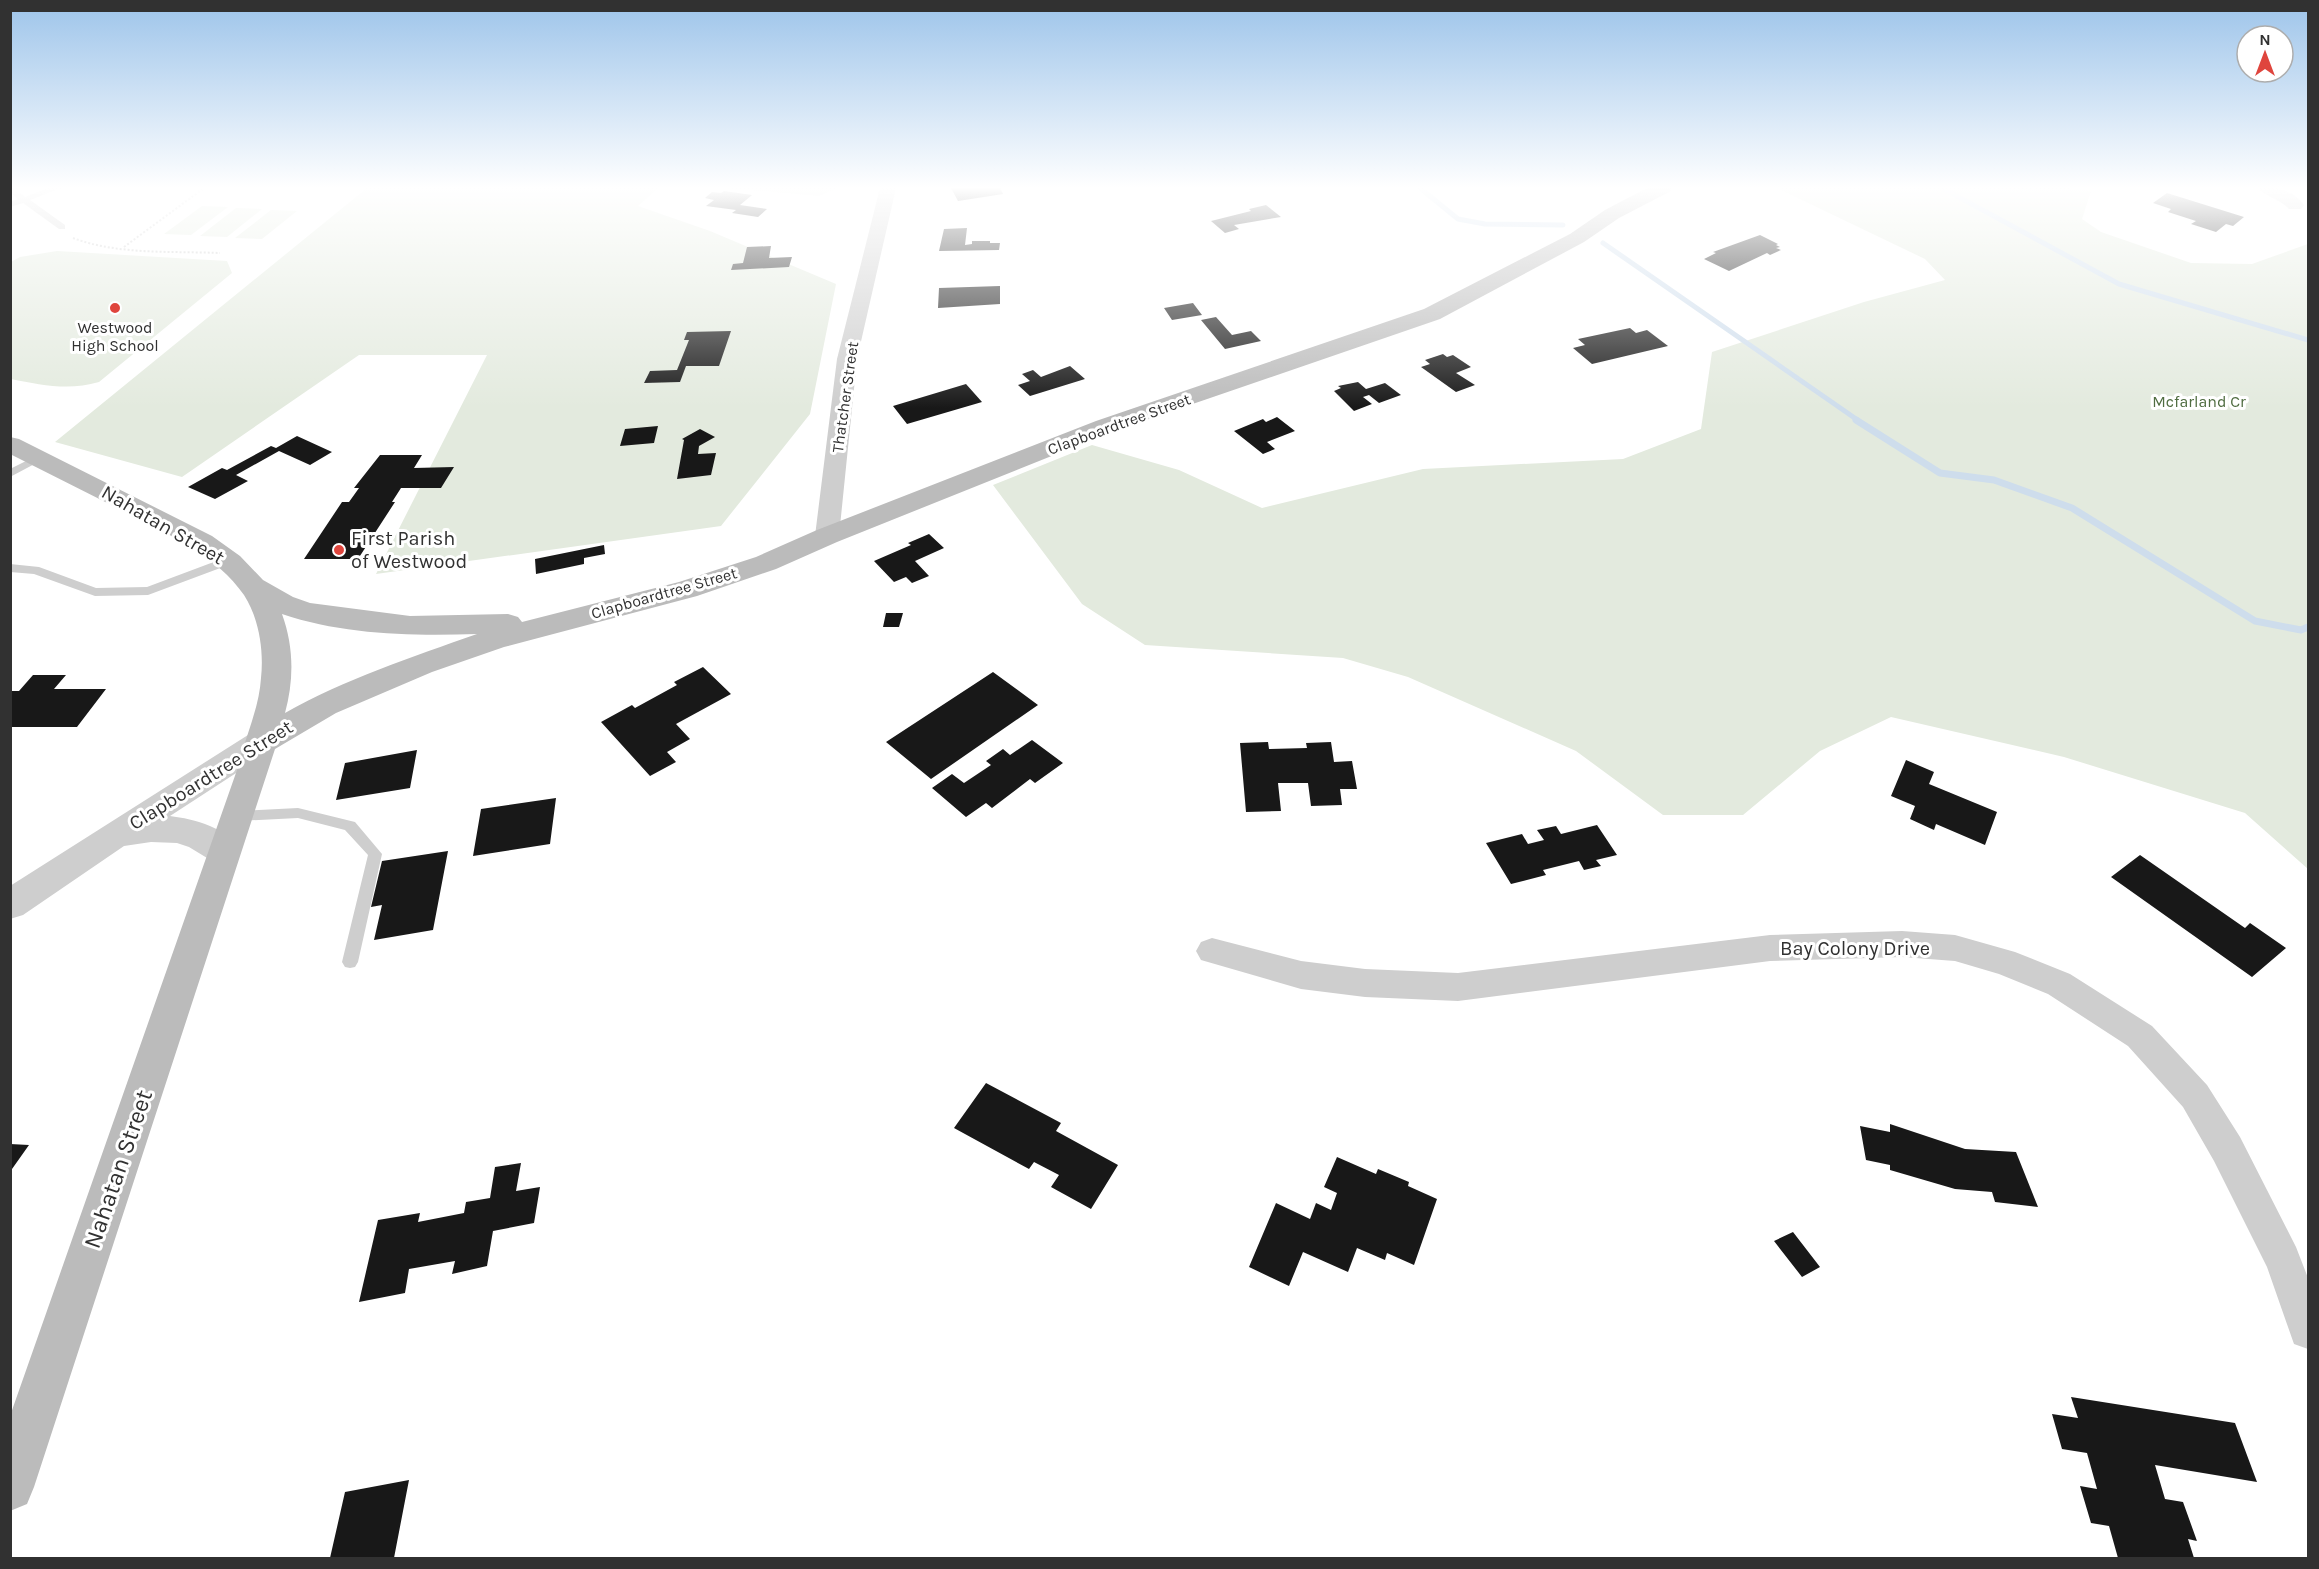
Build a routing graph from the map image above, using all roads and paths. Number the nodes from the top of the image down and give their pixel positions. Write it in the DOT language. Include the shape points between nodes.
graph roads {
  1 [pos="872,261"];
  2 [pos="1533,261"];
  3 [pos="10,444"];
  4 [pos="38,458"];
  5 [pos="10,474"];
  6 [pos="827,536"];
  7 [pos="227,561"];
  8 [pos="10,568"];
  9 [pos="253,587"];
  10 [pos="561,621"];
  11 [pos="259,743"];
  12 [pos="231,833"];
  13 [pos="114,835"];
  14 [pos="10,905"];
  15 [pos="1212,951"];
  16 [pos="350,962"];
  17 [pos="2308,1330"];
  18 [pos="10,1487"];
  1 -- 6 [label="street, Thatcher Street" via="847,359"];
  2 -- 6 [label="main road, Clapboardtree Street" via="1432,314 1105,426"];
  3 -- 4 [label="main road, Nahatan Street"];
  4 -- 5 [label="lane"];
  4 -- 7 [label="main road, Nahatan Street" via="184,532"];
  6 -- 10 [label="main road, Clapboardtree Street" via="766,564"];
  7 -- 8 [label="lane" via="148,591 94,592 35,570"];
  7 -- 9 [label="main road, Nahatan Street"];
  9 -- 10 [label="main road, Clapboardtree Street" via="307,612 410,626"];
  9 -- 11 [label="main road, Nahatan Street" via="273,626 278,666 273,702"];
  10 -- 11 [label="main road, Clapboardtree Street" via="495,639 374,684 325,705"];
  11 -- 12 [label="main road, Nahatan Street"];
  11 -- 13 [label="street, Clapboardtree Street"];
  12 -- 13 [label="street" via="212,841 176,828 145,828"];
  12 -- 16 [label="lane" via="298,813 350,826 375,854"];
  12 -- 18 [label="main road, Nahatan Street"];
  13 -- 14 [label="street, Clapboardtree Street"];
  15 -- 17 [label="street, Bay Colony Drive" via="1301,975 1365,983 1458,987 1770,948 1902,944 1954,948 2004,962 2059,984 2140,1036 2195,1096 2227,1149 2283,1260"];
}
